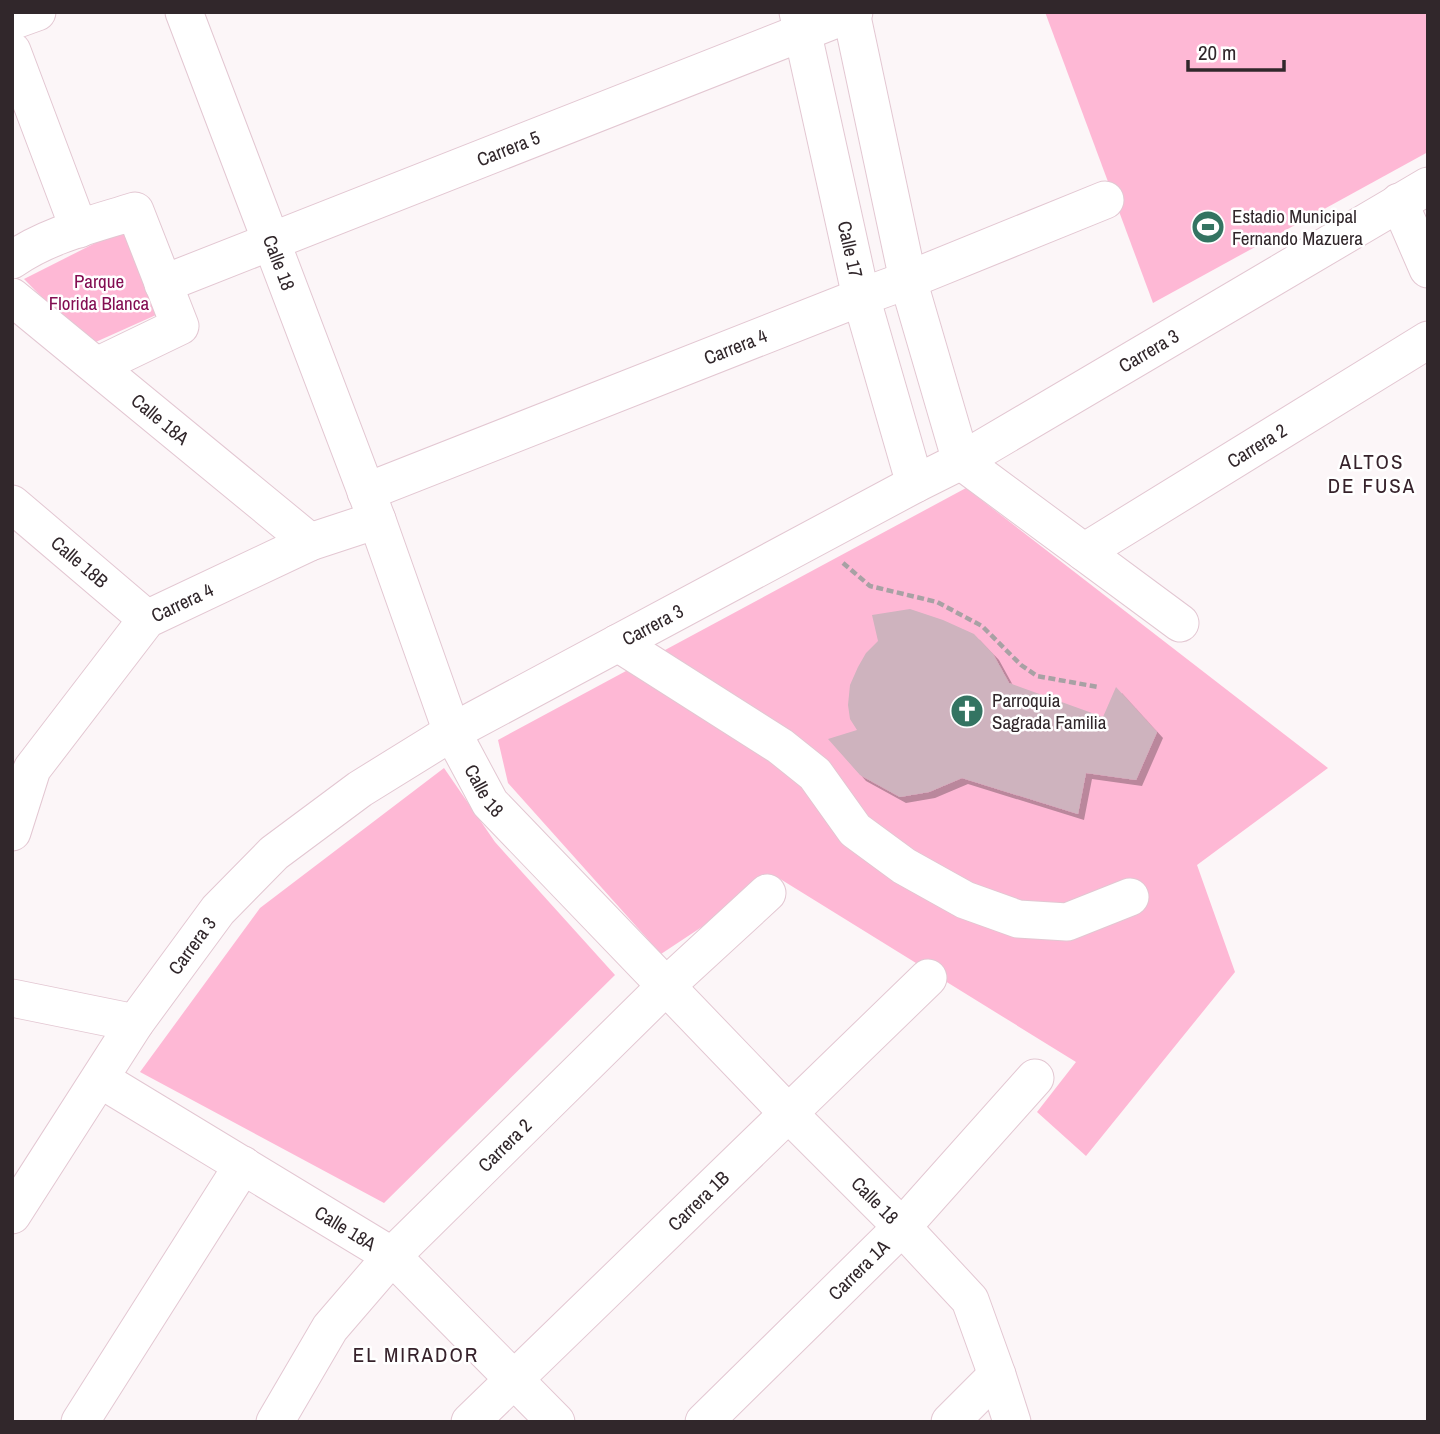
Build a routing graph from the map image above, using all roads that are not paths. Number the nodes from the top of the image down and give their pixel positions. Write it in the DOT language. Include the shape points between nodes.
graph roads {
  1 [pos="37,12"];
  2 [pos="184,12"];
  3 [pos="852,13"];
  4 [pos="12,21"];
  5 [pos="800,23"];
  6 [pos="12,51"];
  7 [pos="1414,194"];
  8 [pos="1105,200"];
  9 [pos="79,229"];
  10 [pos="271,242"];
  11 [pos="12,260"];
  12 [pos="1428,269"];
  13 [pos="908,280"];
  14 [pos="163,284"];
  15 [pos="12,297"];
  16 [pos="861,297"];
  17 [pos="1428,340"];
  18 [pos="97,366"];
  19 [pos="961,461"];
  20 [pos="915,484"];
  21 [pos="371,506"];
  22 [pos="14,508"];
  23 [pos="310,542"];
  24 [pos="1084,552"];
  25 [pos="147,619"];
  26 [pos="1180,623"];
  27 [pos="618,643"];
  28 [pos="452,732"];
  29 [pos="12,832"];
  30 [pos="766,893"];
  31 [pos="1130,897"];
  32 [pos="928,978"];
  33 [pos="667,985"];
  34 [pos="12,998"];
  35 [pos="135,1023"];
  36 [pos="1034,1078"];
  37 [pos="100,1079"];
  38 [pos="788,1113"];
  39 [pos="243,1165"];
  40 [pos="12,1215"];
  41 [pos="902,1227"];
  42 [pos="392,1256"];
  43 [pos="997,1375"];
  44 [pos="514,1378"];
  45 [pos="80,1422"];
  46 [pos="275,1422"];
  47 [pos="470,1422"];
  48 [pos="556,1422"];
  49 [pos="704,1422"];
  50 [pos="950,1422"];
  51 [pos="1012,1422"];
  1 -- 4 [label="street"];
  2 -- 10 [label="street, Calle 18"];
  3 -- 5 [label="street, Carrera 5"];
  3 -- 13 [label="street"];
  5 -- 10 [label="street, Carrera 5"];
  5 -- 16 [label="street, Calle 17"];
  6 -- 9 [label="street"];
  7 -- 12 [label="street"];
  7 -- 19 [label="street, Carrera 3"];
  8 -- 13 [label="street, Carrera 4"];
  9 -- 11 [label="street"];
  9 -- 14 [label="street" via="135,211"];
  10 -- 14 [label="street, Carrera 5"];
  10 -- 21 [label="street, Calle 18"];
  13 -- 16 [label="street, Carrera 4"];
  13 -- 19 [label="street"];
  14 -- 18 [label="street" via="180,326"];
  15 -- 18 [label="street, Calle 18A"];
  16 -- 20 [label="street, Calle 17"];
  16 -- 21 [label="street, Carrera 4"];
  17 -- 24 [label="street, Carrera 2"];
  18 -- 23 [label="street, Calle 18A"];
  19 -- 20 [label="street, Carrera 3"];
  19 -- 24 [label="street"];
  20 -- 27 [label="street, Carrera 3"];
  21 -- 23 [label="street, Carrera 4"];
  21 -- 28 [label="street, Calle 18"];
  22 -- 25 [label="street, Calle 18B"];
  23 -- 25 [label="street, Carrera 4"];
  24 -- 26 [label="street"];
  25 -- 29 [label="street, Carrera 4" via="32,769"];
  27 -- 28 [label="street, Carrera 3"];
  27 -- 31 [label="street" via="780,746 816,774 855,830 904,866 965,900 1018,919 1067,922"];
  28 -- 33 [label="street, Calle 18" via="490,803"];
  28 -- 35 [label="street, Carrera 3" via="360,789 274,853 218,911"];
  30 -- 33 [label="street, Carrera 2"];
  32 -- 38 [label="street, Carrera 1B"];
  33 -- 38 [label="street, Calle 18"];
  33 -- 42 [label="street, Carrera 2"];
  34 -- 35 [label="street"];
  35 -- 37 [label="street, Carrera 3"];
  36 -- 41 [label="street, Carrera 1A"];
  37 -- 39 [label="street, Calle 18A"];
  37 -- 40 [label="street, Carrera 3"];
  38 -- 41 [label="street, Calle 18"];
  38 -- 44 [label="street, Carrera 1B"];
  39 -- 42 [label="street, Calle 18A"];
  39 -- 45 [label="street"];
  41 -- 43 [label="street, Calle 18" via="970,1300"];
  41 -- 49 [label="street, Carrera 1A"];
  42 -- 44 [label="street, Calle 18A"];
  42 -- 46 [label="street, Carrera 2" via="330,1328"];
  43 -- 50 [label="street"];
  43 -- 51 [label="street, Calle 18"];
  44 -- 47 [label="street, Carrera 1B"];
  44 -- 48 [label="street, Calle 18A"];
}
